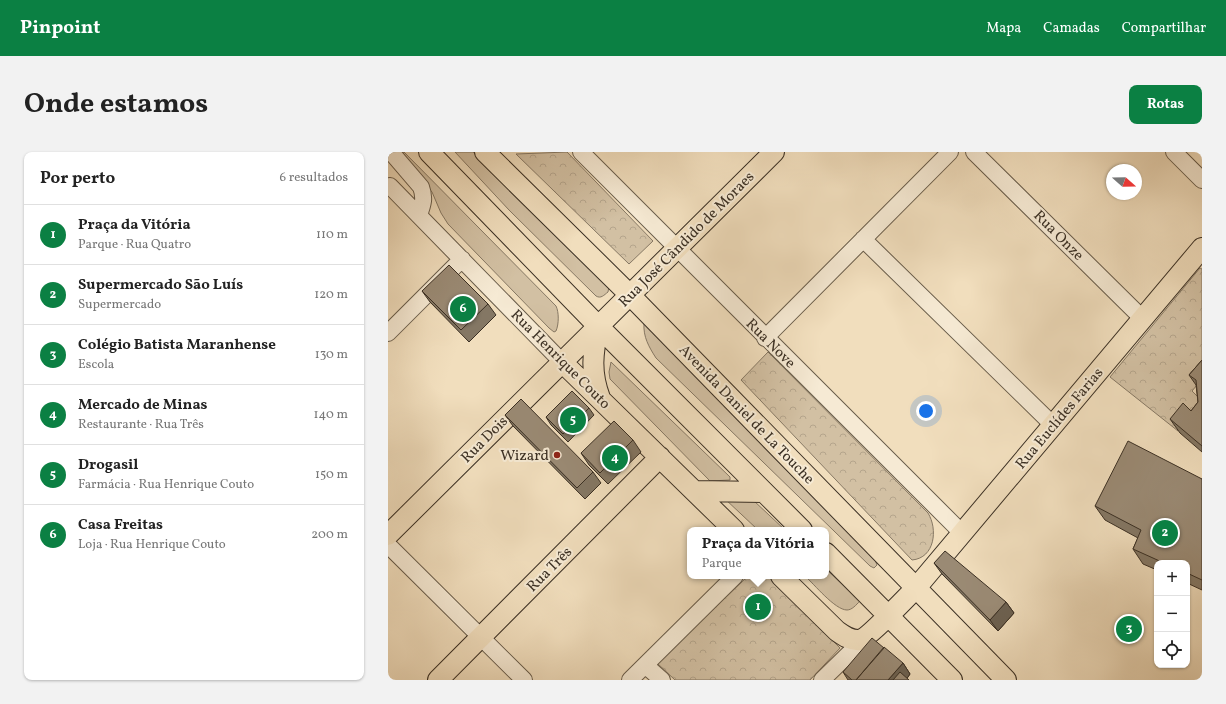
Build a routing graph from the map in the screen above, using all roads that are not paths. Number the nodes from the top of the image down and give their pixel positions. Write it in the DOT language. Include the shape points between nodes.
graph roads {
  1 [pos="391,152"];
  2 [pos="429,152"];
  3 [pos="485,152"];
  4 [pos="581,152"];
  5 [pos="774,152"];
  6 [pos="950,152"];
  7 [pos="974,152"];
  8 [pos="1174,152"];
  9 [pos="1202,180"];
  10 [pos="390,186"];
  11 [pos="419,215"];
  12 [pos="863,239"];
  13 [pos="677,248"];
  14 [pos="1202,248"];
  15 [pos="462,259"];
  16 [pos="630,295"];
  17 [pos="1143,319"];
  18 [pos="598,326"];
  19 [pos="388,333"];
  20 [pos="765,338"];
  21 [pos="562,362"];
  22 [pos="600,398"];
  23 [pos="1053,425"];
  24 [pos="660,457"];
  25 [pos="695,491"];
  26 [pos="764,492"];
  27 [pos="731,527"];
  28 [pos="799,527"];
  29 [pos="962,534"];
  30 [pos="388,535"];
  31 [pos="388,545"];
  32 [pos="829,556"];
  33 [pos="894,565"];
  34 [pos="732,579"];
  35 [pos="784,579"];
  36 [pos="916,588"];
  37 [pos="889,615"];
  38 [pos="481,637"];
  39 [pos="862,640"];
  40 [pos="645,665"];
  41 [pos="438,680"];
  42 [pos="524,680"];
  43 [pos="630,680"];
  44 [pos="662,680"];
  45 [pos="822,680"];
  46 [pos="952,680"];
  47 [pos="1006,680"];
  1 -- 11 [label="street" via="424,193"];
  2 -- 18 [label="main road"];
  3 -- 16 [label="main road, Avenida Daniel de La Touche"];
  4 -- 13 [label="street, Rua Nove"];
  5 -- 13 [label="main road, Rua José Cândido de Moraes"];
  6 -- 12 [label="street"];
  7 -- 17 [label="street, Rua Onze"];
  8 -- 9 [label="street"];
  10 -- 11 [label="street, Rua Henrique Couto"];
  11 -- 15 [label="street, Rua Henrique Couto"];
  12 -- 20 [label="street"];
  12 -- 23 [label="street"];
  13 -- 16 [label="main road, Rua José Cândido de Moraes"];
  13 -- 20 [label="street, Rua Nove"];
  14 -- 17 [label="main road, Rua Euclídes Farias"];
  15 -- 19 [label="street"];
  15 -- 21 [label="street, Rua Henrique Couto"];
  16 -- 18 [label="main road, Rua José Cândido de Moraes"];
  16 -- 33 [label="main road, Avenida Daniel de La Touche"];
  17 -- 23 [label="main road, Rua Euclídes Farias"];
  18 -- 21 [label="main road, Rua Dois"];
  18 -- 22 [label="main road" via="592,366"];
  18 -- 26 [label="main road"];
  20 -- 29 [label="street, Rua Nove"];
  21 -- 22 [label="main road, Rua Henrique Couto"];
  21 -- 30 [label="main road, Rua Dois"];
  22 -- 24 [label="main road, Rua Henrique Couto"];
  23 -- 29 [label="main road, Rua Euclídes Farias"];
  24 -- 25 [label="main road, Rua Henrique Couto"];
  24 -- 38 [label="main road, Rua Três"];
  25 -- 26 [label="main road"];
  25 -- 27 [label="main road, Rua Henrique Couto"];
  26 -- 28 [label="main road"];
  29 -- 36 [label="main road, Rua Euclídes Farias"];
  31 -- 38 [label="street"];
  32 -- 37 [label="main road"];
  33 -- 36 [label="main road, Avenida Daniel de La Touche"];
  33 -- 37 [label="main road" via="897,594"];
  34 -- 40 [label="street"];
  35 -- 39 [label="main road" via="837,631 854,640"];
  36 -- 37 [label="main road"];
  36 -- 47 [label="main road, Avenida Daniel de La Touche"];
  37 -- 39 [label="main road"];
  37 -- 46 [label="main road"];
  38 -- 41 [label="main road, Rua Três"];
  38 -- 42 [label="street"];
  39 -- 45 [label="street"];
  40 -- 43 [label="street"];
  40 -- 44 [label="street"];
}
